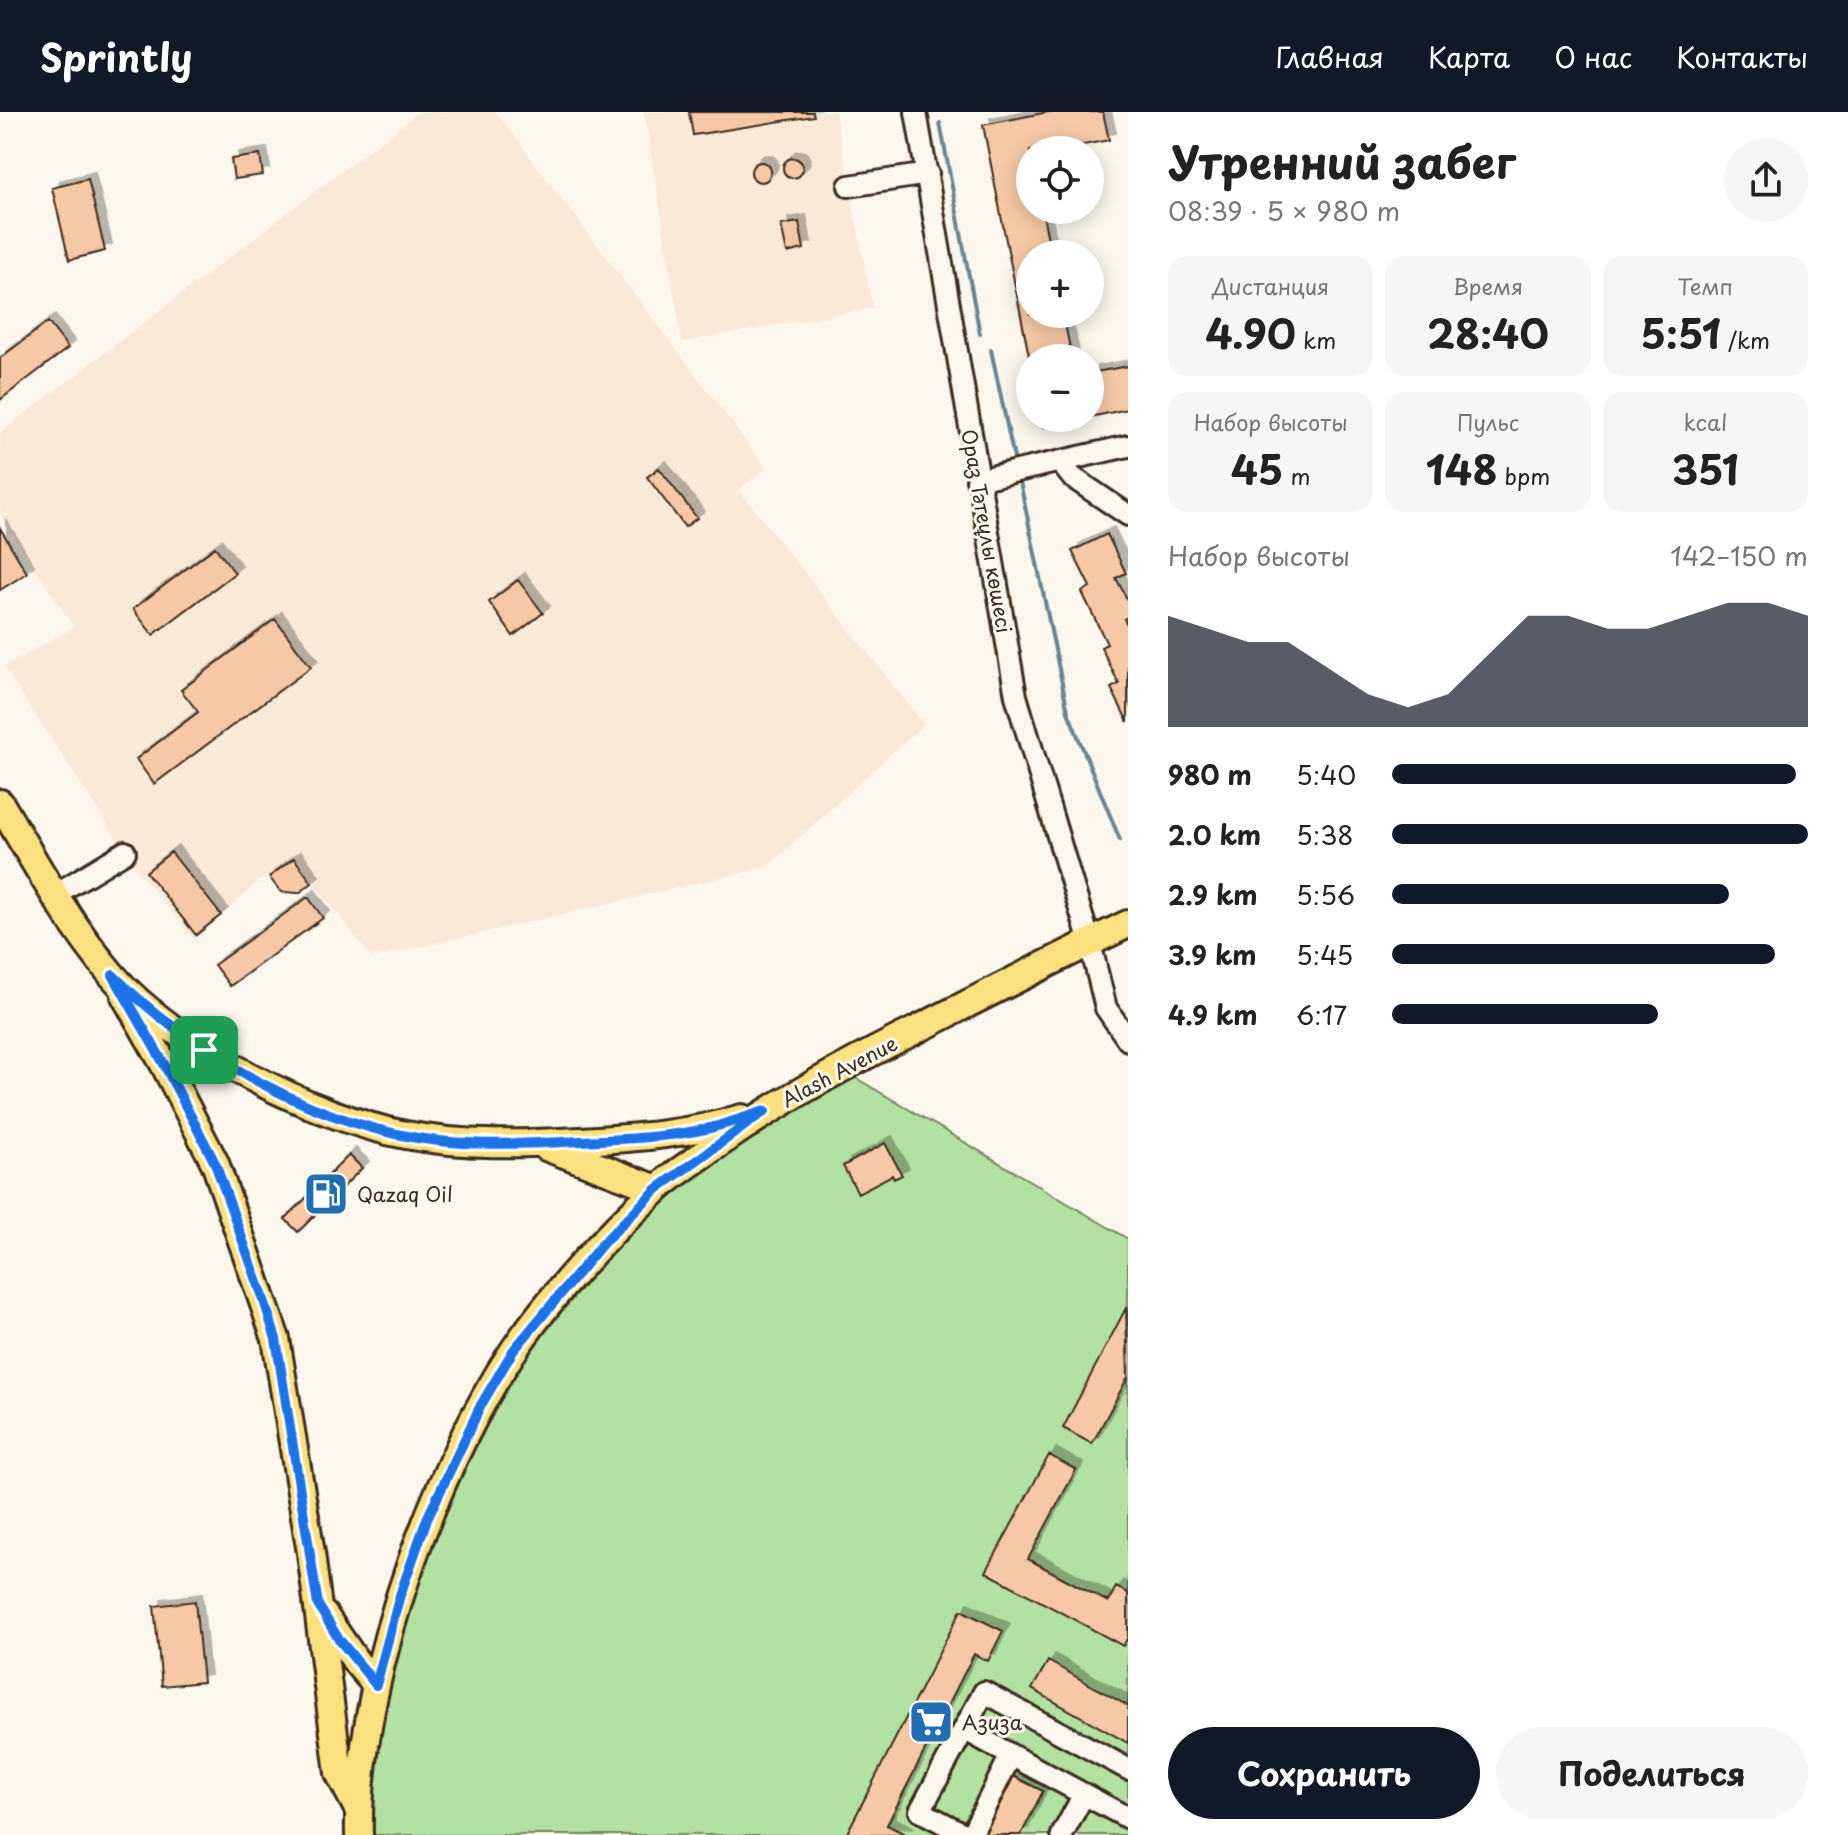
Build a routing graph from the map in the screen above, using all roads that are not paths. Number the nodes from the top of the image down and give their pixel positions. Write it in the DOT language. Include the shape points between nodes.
graph roads {
  1 [pos="922,113"];
  2 [pos="928,174"];
  3 [pos="849,186"];
  4 [pos="1128,446"];
  5 [pos="1061,463"];
  6 [pos="977,480"];
  7 [pos="1128,515"];
  8 [pos="0,803"];
  9 [pos="125,852"];
  10 [pos="54,895"];
  11 [pos="1128,924"];
  12 [pos="1090,943"];
  13 [pos="113,975"];
  14 [pos="1128,1040"];
  15 [pos="765,1111"];
  16 [pos="535,1144"];
  17 [pos="657,1189"];
  18 [pos="318,1605"];
  19 [pos="376,1685"];
  20 [pos="964,1729"];
  21 [pos="1011,1755"];
  22 [pos="1128,1769"];
  23 [pos="1084,1794"];
  24 [pos="1128,1818"];
  25 [pos="359,1823"];
  26 [pos="968,1835"];
  27 [pos="1062,1835"];
  1 -- 2 [label="street, Ораз Тәтеұлы көшесі"];
  2 -- 3 [label="street"];
  2 -- 6 [label="street, Ораз Тәтеұлы көшесі"];
  4 -- 5 [label="street"];
  5 -- 6 [label="street"];
  5 -- 7 [label="street" via="1072,477"];
  6 -- 12 [label="street, Ораз Тәтеұлы көшесі" via="1016,696"];
  8 -- 10 [label="main road"];
  9 -- 10 [label="street"];
  10 -- 13 [label="main road"];
  11 -- 12 [label="main road, Alash Avenue"];
  12 -- 14 [label="street, Ораз Тәтеұлы көшесі" via="1106,1008"];
  12 -- 15 [label="main road, Alash Avenue" via="839,1068"];
  13 -- 16 [label="main road" via="204,1050 301,1102 404,1135"];
  13 -- 18 [label="main road" via="215,1163 263,1297 276,1339"];
  15 -- 16 [label="main road" via="704,1130 651,1138"];
  15 -- 17 [label="main road, Alash Avenue"];
  16 -- 17 [label="main road"];
  17 -- 19 [label="main road, Alash Avenue" via="559,1294 513,1351 481,1405 427,1519"];
  18 -- 19 [label="main road"];
  18 -- 25 [label="main road" via="339,1773"];
  19 -- 25 [label="main road, Alash Avenue"];
  20 -- 21 [label="street"];
  20 -- 22 [label="street" via="984,1692"];
  20 -- 26 [label="street" via="920,1811"];
  21 -- 23 [label="street"];
  21 -- 26 [label="street"];
  23 -- 24 [label="street"];
  23 -- 27 [label="street"];
}
